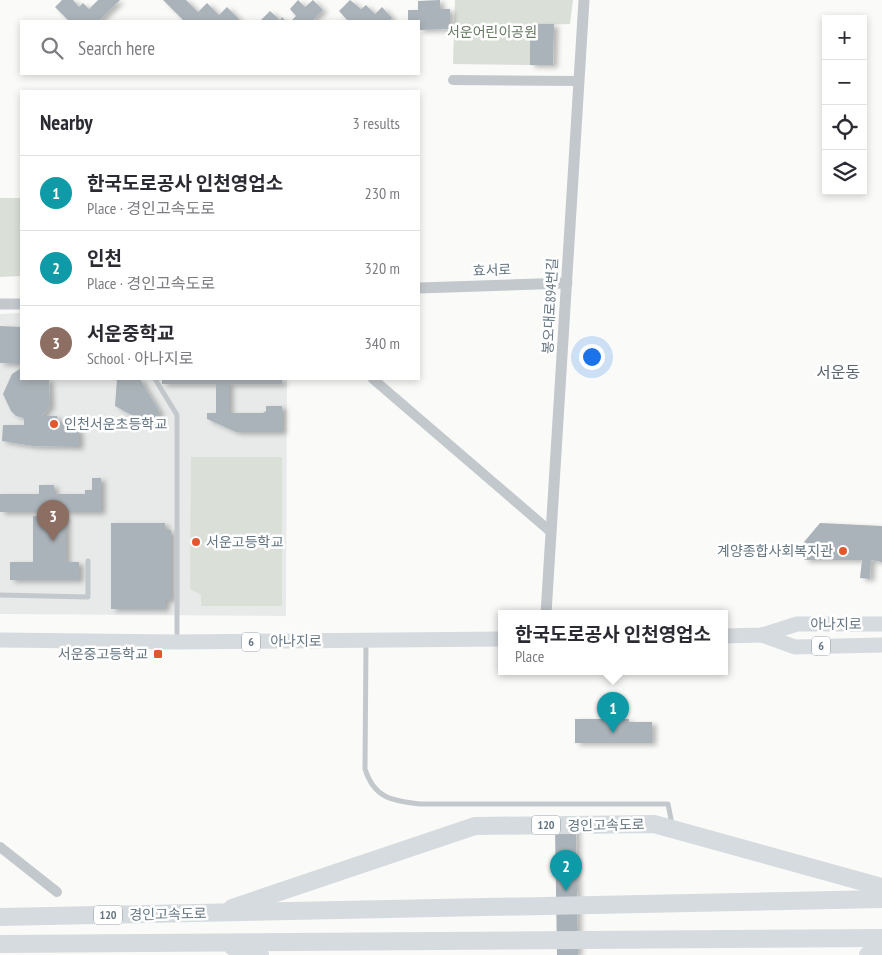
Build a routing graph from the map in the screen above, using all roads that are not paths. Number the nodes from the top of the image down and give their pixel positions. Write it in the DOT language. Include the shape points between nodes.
graph roads {
  1 [pos="584,0"];
  2 [pos="453,80"];
  3 [pos="579,81"];
  4 [pos="567,282"];
  5 [pos="420,288"];
  6 [pos="0,304"];
  7 [pos="20,304"];
  8 [pos="156,380"];
  9 [pos="375,380"];
  10 [pos="551,532"];
  11 [pos="88,561"];
  12 [pos="0,595"];
  13 [pos="546,610"];
  14 [pos="882,624"];
  15 [pos="762,635"];
  16 [pos="728,636"];
  17 [pos="498,639"];
  18 [pos="0,640"];
  19 [pos="366,641"];
  20 [pos="177,642"];
  21 [pos="882,645"];
  22 [pos="674,830"];
  23 [pos="0,847"];
  24 [pos="882,887"];
  25 [pos="57,892"];
  26 [pos="882,899"];
  27 [pos="215,914"];
  28 [pos="0,917"];
  29 [pos="882,938"];
  30 [pos="216,942"];
  31 [pos="0,944"];
  32 [pos="882,951"];
  33 [pos="260,955"];
  34 [pos="868,955"];
  1 -- 3 [label="street, 봉오대로894번길"];
  2 -- 3 [label="street"];
  3 -- 4 [label="street, 봉오대로894번길"];
  4 -- 5 [label="street, 효서로"];
  4 -- 10 [label="street, 봉오대로894번길"];
  6 -- 7 [label="street"];
  8 -- 20 [label="lane" via="177,415"];
  9 -- 10 [label="street"];
  10 -- 13 [label="street, 봉오대로894번길"];
  11 -- 12 [label="lane" via="88,597"];
  14 -- 15 [label="main road, 아나지로 / 6" via="797,624"];
  15 -- 16 [label="main road, 아나지로 / 6"];
  15 -- 21 [label="main road, 아나지로 / 6" via="795,647"];
  17 -- 19 [label="main road, 아나지로 / 6"];
  18 -- 20 [label="main road, 아나지로 / 6"];
  19 -- 20 [label="main road, 아나지로 / 6"];
  19 -- 22 [label="lane" via="365,769 377,792 420,804 668,804"];
  22 -- 24 [label="highway, 경인고속도로 / 120"];
  22 -- 27 [label="highway, 경인고속도로 / 120" via="654,824 475,826"];
  23 -- 25 [label="street"];
  26 -- 27 [label="highway, 경인고속도로 / 120"];
  27 -- 28 [label="highway, 경인고속도로 / 120"];
  29 -- 30 [label="highway, 경인고속도로 / 120"];
  30 -- 31 [label="highway, 경인고속도로 / 120"];
  30 -- 33 [label="highway, 경인고속도로 / 120"];
  32 -- 34 [label="highway"];
}
